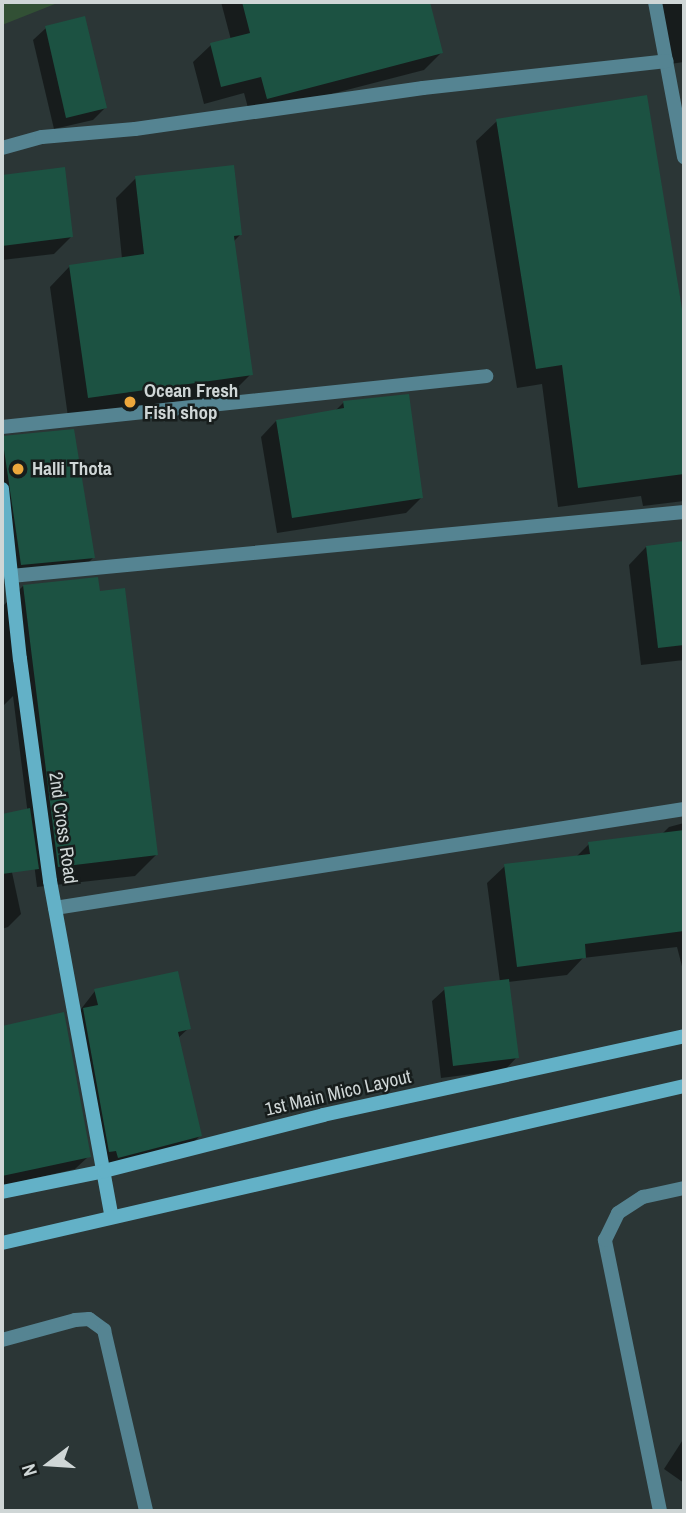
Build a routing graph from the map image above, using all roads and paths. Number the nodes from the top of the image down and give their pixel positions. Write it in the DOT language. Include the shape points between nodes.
graph roads {
  1 [pos="655,2"];
  2 [pos="667,61"];
  3 [pos="2,148"];
  4 [pos="684,156"];
  5 [pos="486,376"];
  6 [pos="2,427"];
  7 [pos="2,489"];
  8 [pos="684,512"];
  9 [pos="11,576"];
  10 [pos="684,809"];
  11 [pos="55,908"];
  12 [pos="684,1036"];
  13 [pos="684,1086"];
  14 [pos="104,1171"];
  15 [pos="684,1188"];
  16 [pos="2,1192"];
  17 [pos="111,1215"];
  18 [pos="2,1243"];
  19 [pos="2,1340"];
  20 [pos="146,1511"];
  21 [pos="660,1511"];
  1 -- 2 [label="street"];
  2 -- 3 [label="street" via="42,137"];
  2 -- 4 [label="street"];
  5 -- 6 [label="street"];
  7 -- 9 [label="street, 2nd Cross Road"];
  8 -- 9 [label="street"];
  9 -- 11 [label="street, 2nd Cross Road"];
  10 -- 11 [label="street"];
  11 -- 14 [label="street, 2nd Cross Road"];
  12 -- 14 [label="street, 1st Main Mico Layout" via="323,1115"];
  13 -- 17 [label="street"];
  14 -- 16 [label="street, 1st Main Mico Layout"];
  14 -- 17 [label="street, 2nd Cross Road"];
  15 -- 21 [label="street" via="643,1197 618,1213 605,1240"];
  17 -- 18 [label="street"];
  19 -- 20 [label="street" via="75,1320 89,1319 104,1330"];
}
